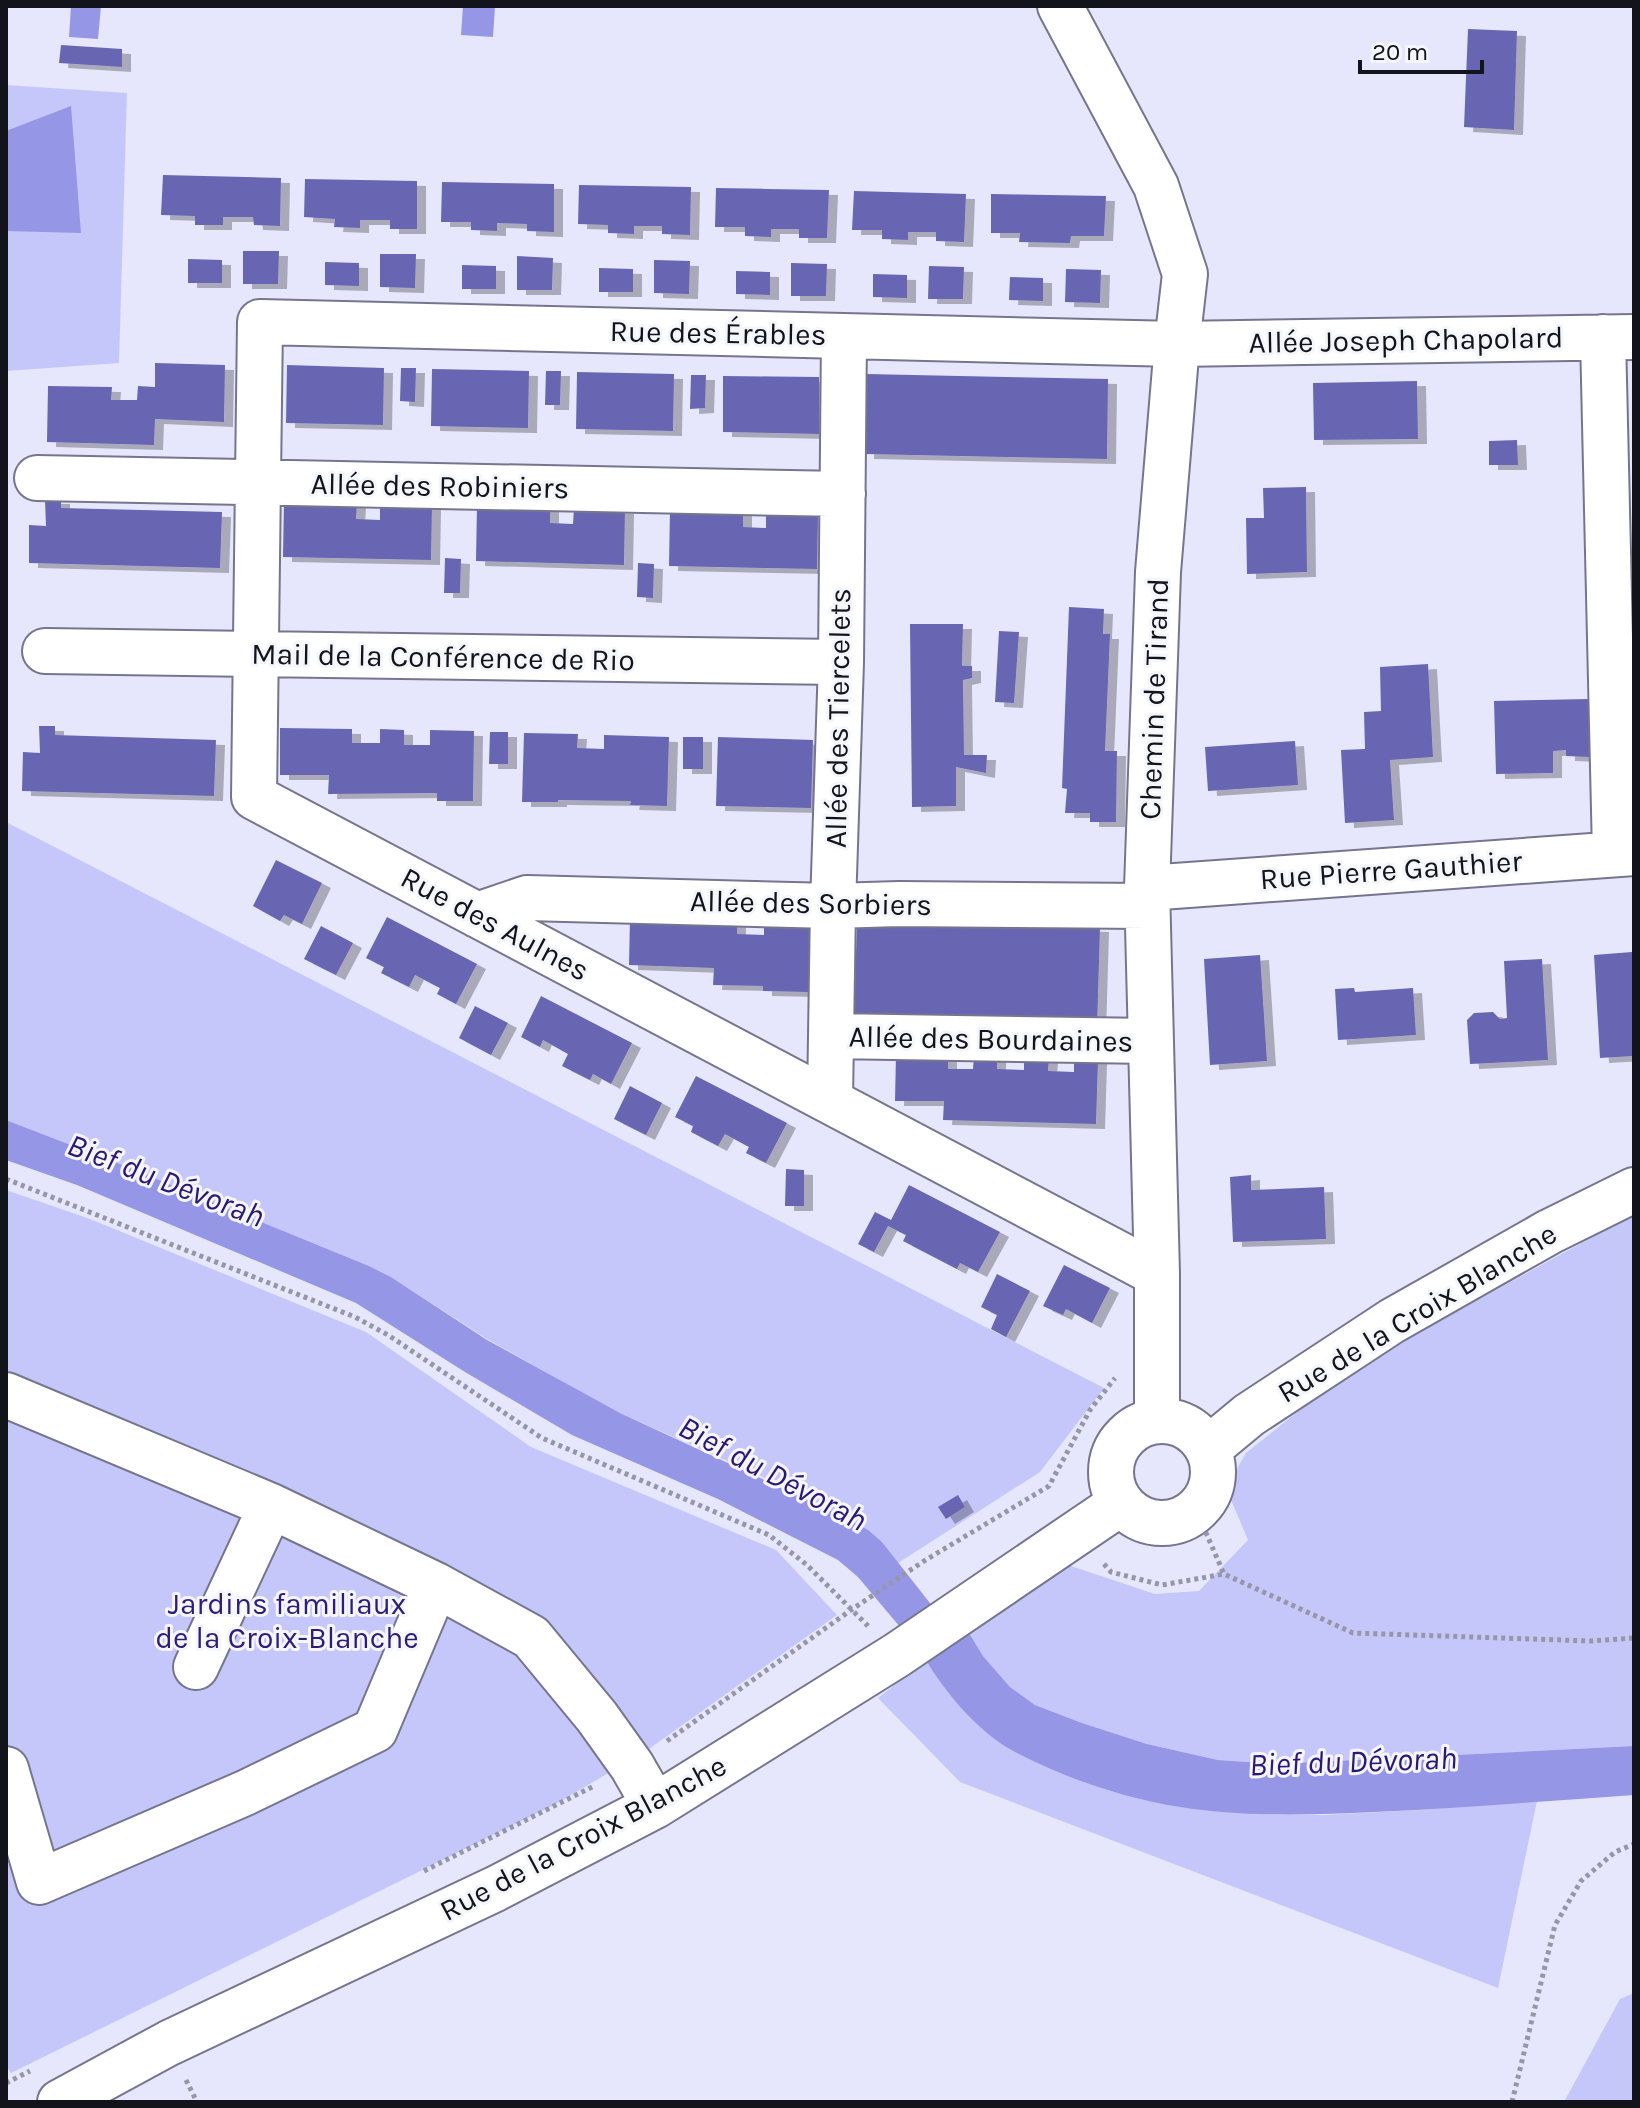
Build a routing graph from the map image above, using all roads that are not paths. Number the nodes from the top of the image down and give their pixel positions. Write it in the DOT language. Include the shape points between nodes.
graph roads {
  1 [pos="1060,6"];
  2 [pos="260,322"];
  3 [pos="844,336"];
  4 [pos="1618,337"];
  5 [pos="1177,344"];
  6 [pos="37,478"];
  7 [pos="258,483"];
  8 [pos="843,494"];
  9 [pos="45,651"];
  10 [pos="256,654"];
  11 [pos="841,662"];
  12 [pos="1625,853"];
  13 [pos="1147,897"];
  14 [pos="833,906"];
  15 [pos="477,915"];
  16 [pos="831,1036"];
  17 [pos="1151,1041"];
  18 [pos="830,1101"];
  19 [pos="1634,1190"];
  20 [pos="1157,1274"];
  21 [pos="6,1395"];
  22 [pos="1157,1421"];
  23 [pos="1208,1449"];
  24 [pos="1121,1503"];
  25 [pos="271,1506"];
  26 [pos="436,1585"];
  27 [pos="196,1667"];
  28 [pos="6,1769"];
  29 [pos="655,1806"];
  30 [pos="47,2085"];
  1 -- 5 [label="street, Chemin de Tirand" via="1156,186 1185,274"];
  2 -- 3 [label="street, Rue des Érables"];
  2 -- 7 [label="street, Rue des Aulnes"];
  3 -- 5 [label="street, Rue des Érables"];
  3 -- 8 [label="street, Allée des Tiercelets"];
  4 -- 5 [label="street, Allée Joseph Chapolard"];
  4 -- 12 [label="street"];
  5 -- 13 [label="street, Chemin de Tirand" via="1158,572"];
  6 -- 7 [label="street, Allée des Robiniers"];
  7 -- 8 [label="street, Allée des Robiniers"];
  7 -- 10 [label="street, Rue des Aulnes"];
  8 -- 11 [label="street, Allée des Tiercelets"];
  9 -- 10 [label="street, Mail de la Conférence de Rio"];
  10 -- 11 [label="street, Mail de la Conférence de Rio"];
  10 -- 15 [label="street, Rue des Aulnes" via="254,797"];
  11 -- 14 [label="street, Allée des Tiercelets"];
  12 -- 13 [label="street, Rue Pierre Gauthier"];
  13 -- 14 [label="street, Allée des Sorbiers"];
  13 -- 17 [label="street, Chemin de Tirand"];
  14 -- 15 [label="street, Allée des Sorbiers" via="527,898"];
  14 -- 16 [label="street, Allée des Tiercelets"];
  15 -- 18 [label="street, Rue des Aulnes"];
  16 -- 17 [label="street, Allée des Bourdaines"];
  16 -- 18 [label="street, Allée des Tiercelets"];
  17 -- 20 [label="street, Chemin de Tirand"];
  18 -- 20 [label="street, Rue des Aulnes"];
  19 -- 23 [label="street, Rue de la Croix Blanche" via="1392,1321 1249,1415"];
  20 -- 22 [label="street, Chemin de Tirand"];
  21 -- 25 [label="street"];
  22 -- 23 [label="street" via="1183,1425"];
  22 -- 24 [label="street" via="1139,1426 1115,1452 1111,1469"];
  23 -- 24 [label="street" via="1213,1484 1205,1500 1181,1520 1146,1521"];
  24 -- 29 [label="street, Rue de la Croix Blanche" via="897,1655"];
  25 -- 26 [label="street"];
  25 -- 27 [label="street"];
  26 -- 28 [label="street" via="375,1730 39,1882"];
  26 -- 29 [label="street" via="531,1637 597,1717"];
  29 -- 30 [label="street, Rue de la Croix Blanche" via="495,1889 169,2043"];
}
